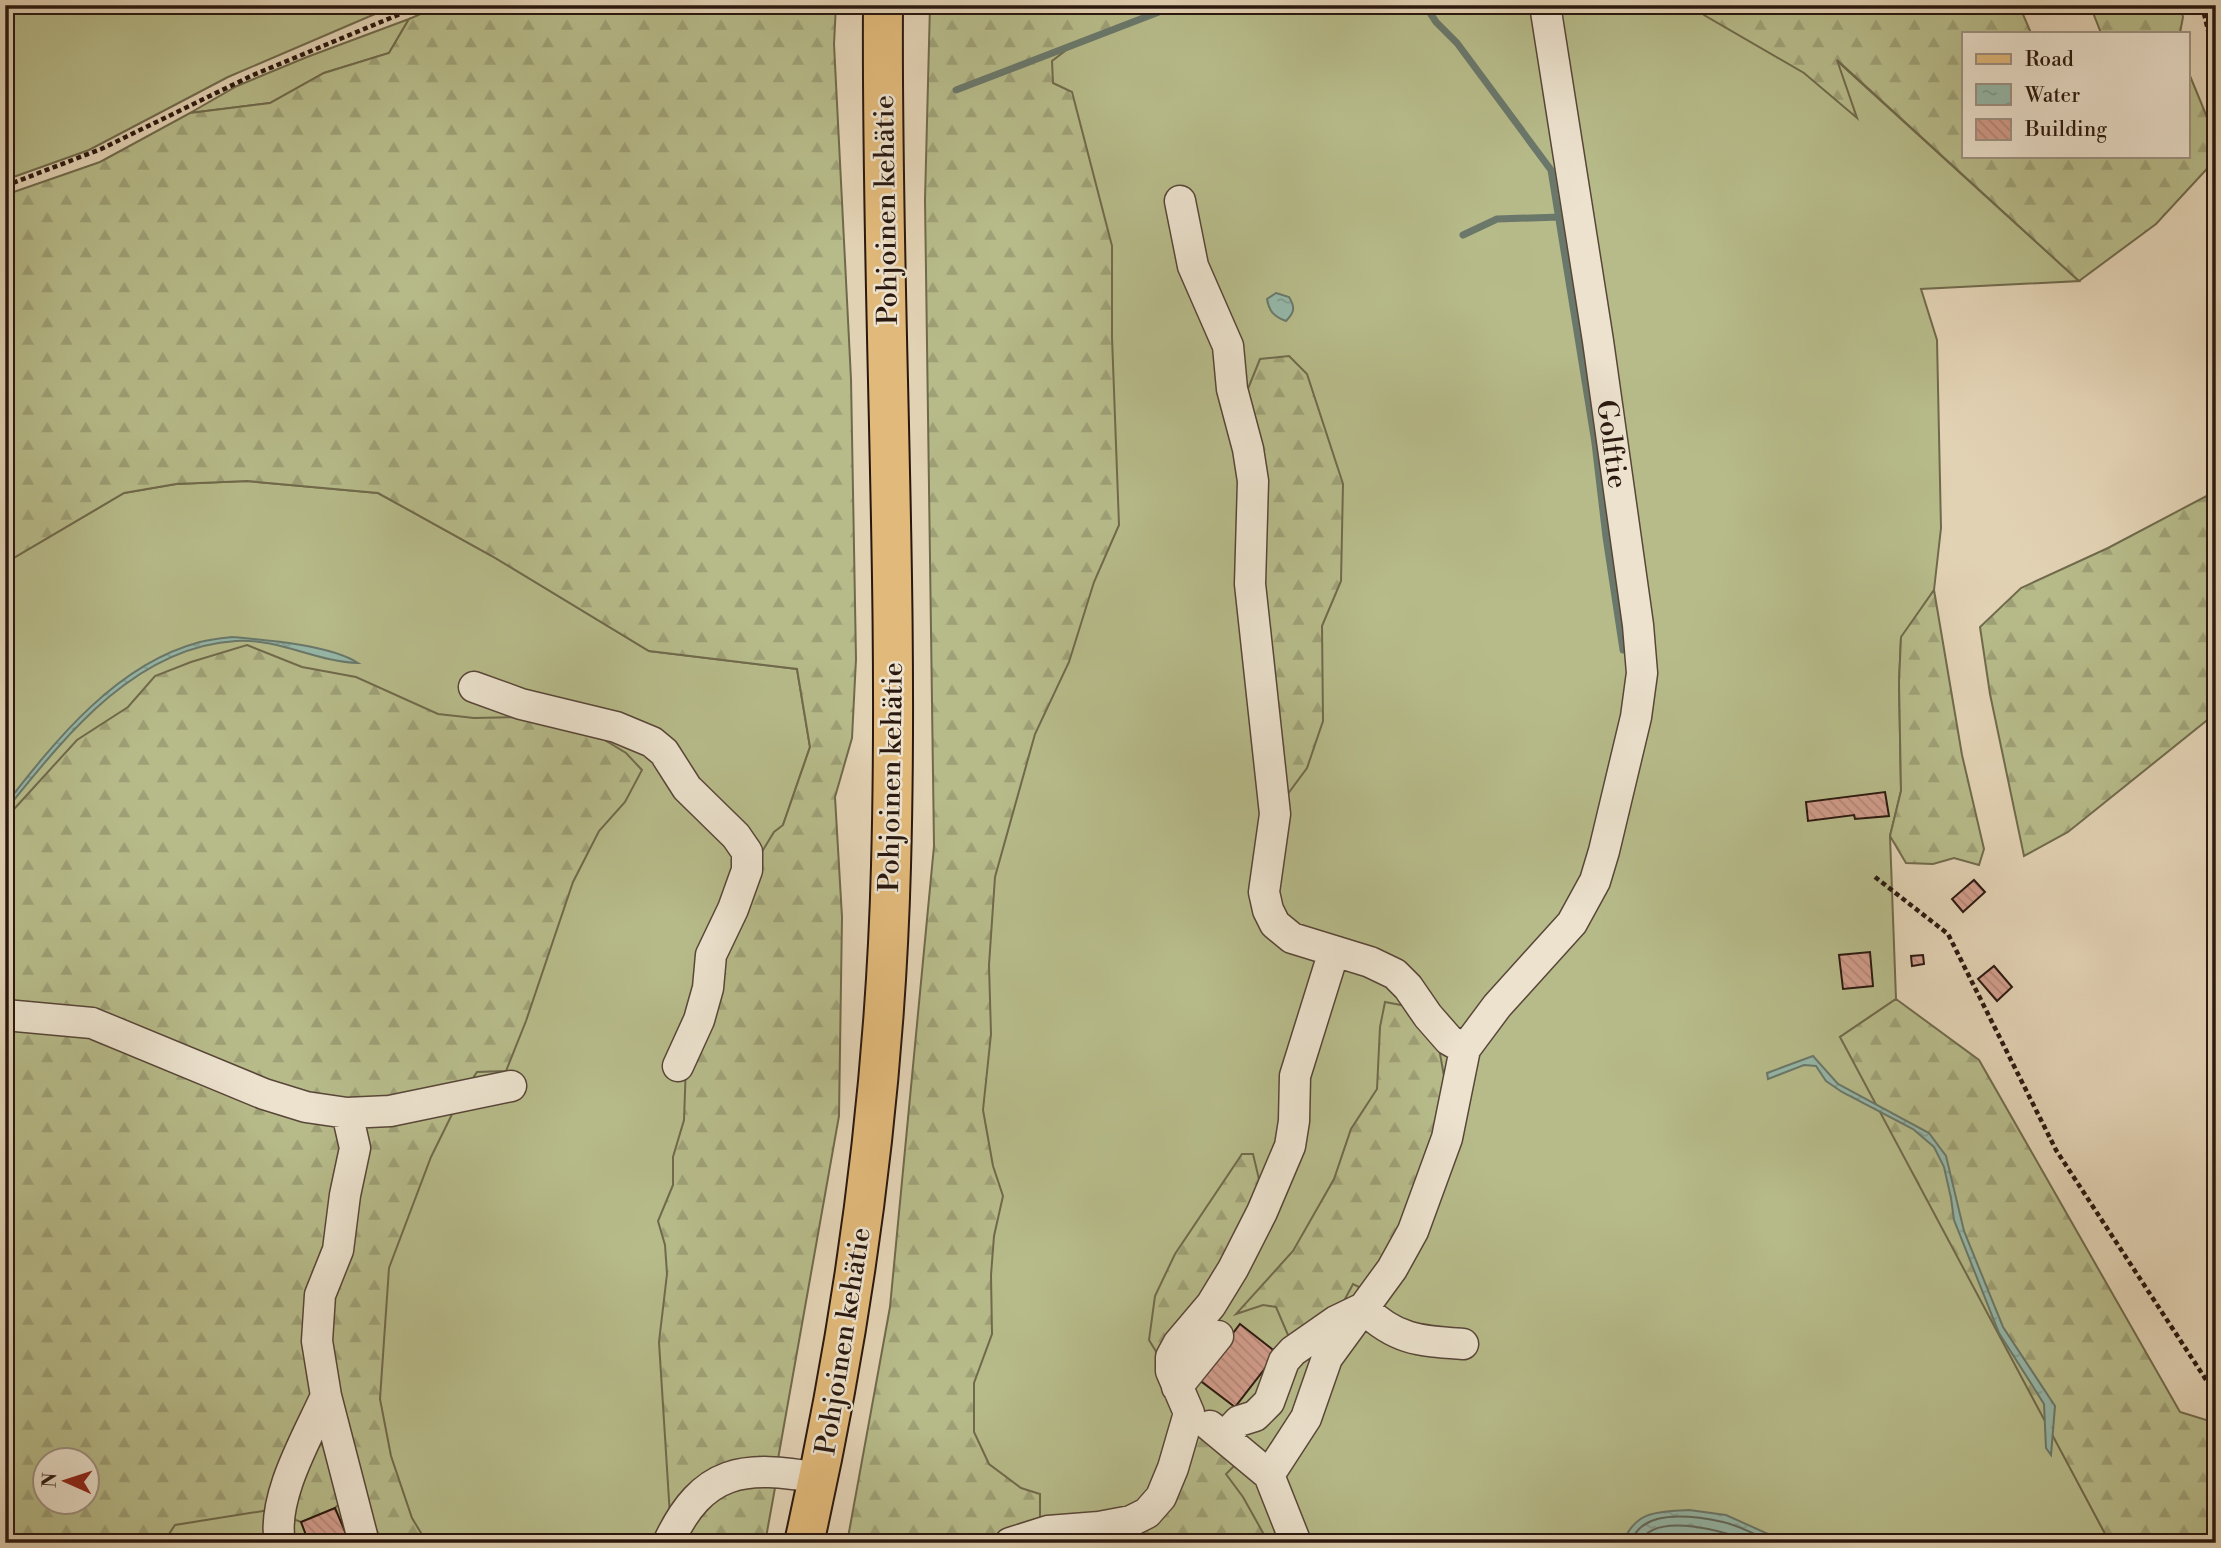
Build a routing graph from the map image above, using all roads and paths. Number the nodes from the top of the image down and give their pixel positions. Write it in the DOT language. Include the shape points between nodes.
graph roads {
  1 [pos="422,5"];
  2 [pos="883,5"];
  3 [pos="1545,5"];
  4 [pos="2202,5"];
  5 [pos="2216,64"];
  6 [pos="5,187"];
  7 [pos="1180,201"];
  8 [pos="474,687"];
  9 [pos="1875,877"];
  10 [pos="1334,951"];
  11 [pos="5,1015"];
  12 [pos="1465,1049"];
  13 [pos="678,1066"];
  14 [pos="511,1086"];
  15 [pos="347,1113"];
  16 [pos="1363,1308"];
  17 [pos="1218,1336"];
  18 [pos="1463,1344"];
  19 [pos="2216,1395"];
  20 [pos="326,1396"];
  21 [pos="1183,1400"];
  22 [pos="1224,1437"];
  23 [pos="1269,1475"];
  24 [pos="819,1478"];
  25 [pos="1096,1538"];
  26 [pos="280,1543"];
  27 [pos="364,1543"];
  28 [pos="668,1543"];
  29 [pos="804,1543"];
  30 [pos="1010,1543"];
  31 [pos="1296,1543"];
  1 -- 6 [label="path" via="253,75 101,149"];
  2 -- 24 [label="main road, Pohjoinen kehätie" via="891,870 866,1189 843,1356"];
  3 -- 12 [label="street, Golftie" via="1598,341 1642,673 1636,718 1595,881 1572,923"];
  4 -- 5 [label="path"];
  7 -- 10 [label="street" via="1192,266 1228,346 1232,389 1254,481 1250,584 1275,814 1264,892 1275,924 1292,938"];
  8 -- 13 [label="street" via="652,742 687,788 747,852 747,870 711,955 699,1020"];
  9 -- 19 [label="path" via="1948,934 2056,1150"];
  10 -- 12 [label="street" via="1395,974 1449,1040"];
  10 -- 21 [label="street" via="1295,1076 1290,1146 1233,1269 1171,1357 1171,1371"];
  11 -- 15 [label="street" via="92,1023 264,1094"];
  12 -- 16 [label="street" via="1447,1138 1413,1231"];
  14 -- 15 [label="street" via="390,1111"];
  15 -- 20 [label="street" via="355,1148 338,1250 320,1295 317,1341"];
  16 -- 18 [label="street" via="1406,1337"];
  16 -- 22 [label="street" via="1293,1351 1269,1402"];
  16 -- 23 [label="street" via="1327,1358 1306,1418"];
  17 -- 21 [label="street"];
  20 -- 26 [label="street" via="282,1497 277,1528"];
  20 -- 27 [label="street"];
  21 -- 22 [label="street"];
  21 -- 25 [label="street" via="1173,1468 1161,1497 1147,1513"];
  22 -- 23 [label="street"];
  23 -- 31 [label="street"];
  24 -- 28 [label="street" via="778,1471 726,1478 696,1497"];
  24 -- 29 [label="main road, Pohjoinen kehätie"];
  25 -- 30 [label="street" via="1048,1531"];
}
